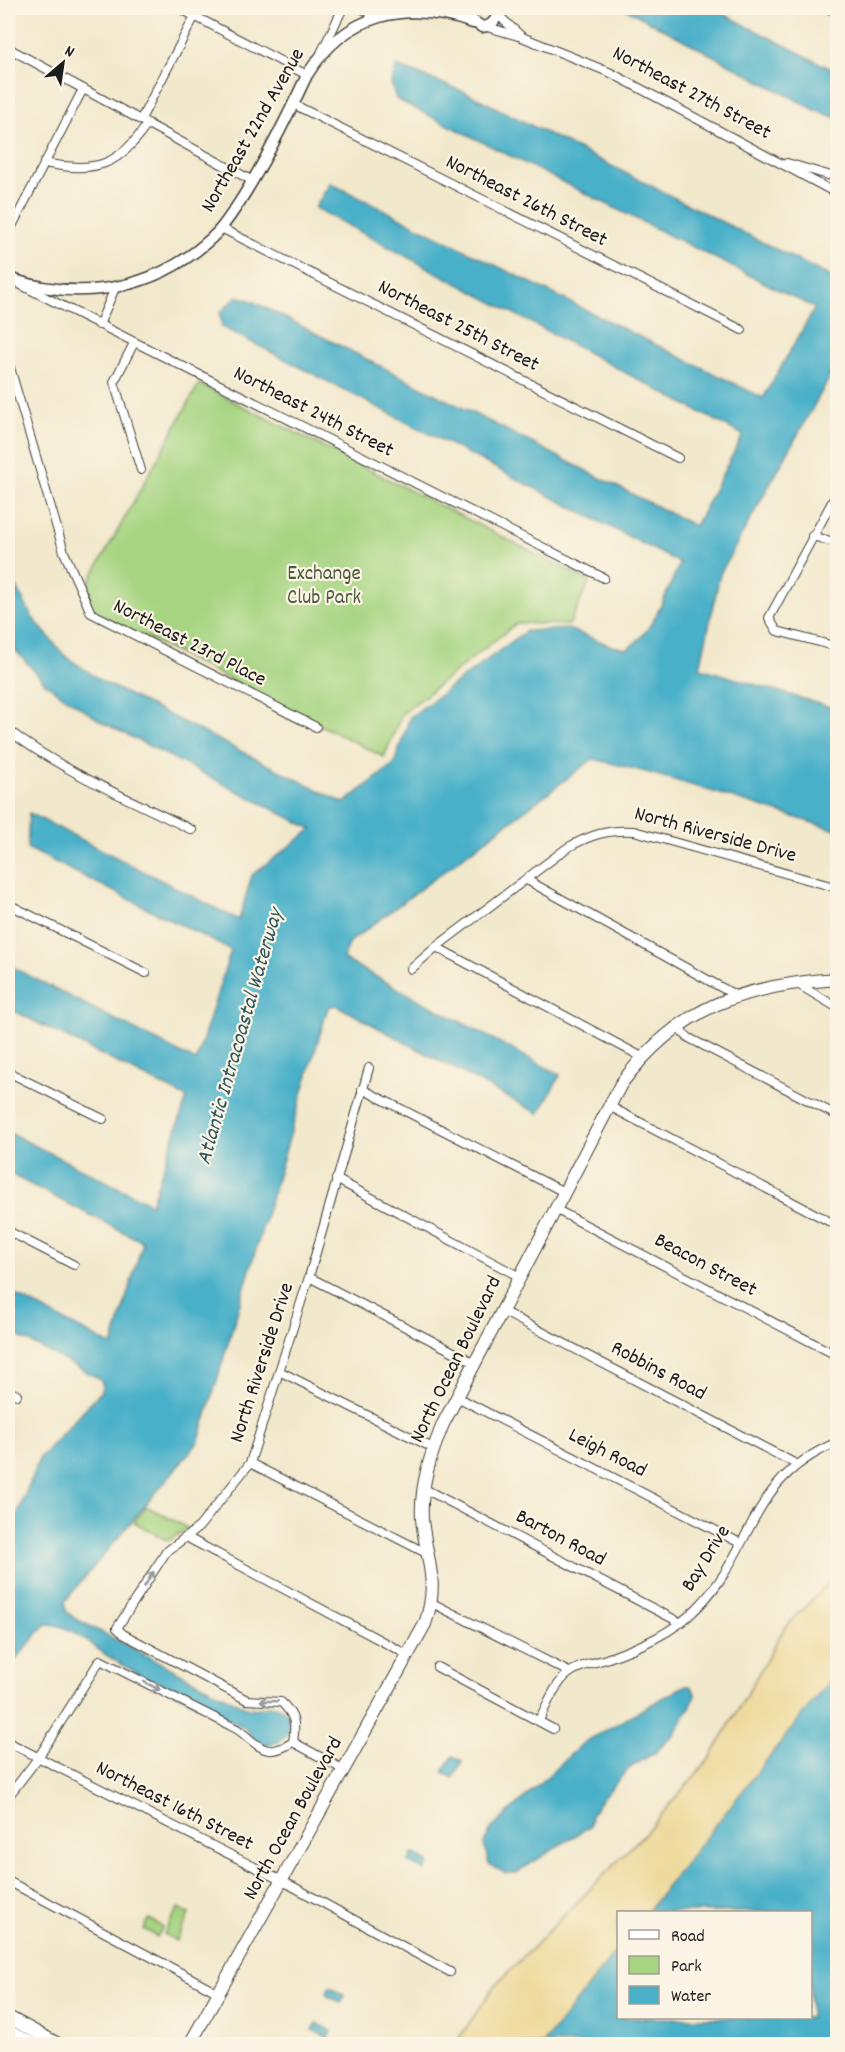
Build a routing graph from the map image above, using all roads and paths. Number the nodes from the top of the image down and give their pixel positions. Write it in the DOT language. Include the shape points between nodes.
graph roads {
  1 [pos="179,8"];
  2 [pos="343,8"];
  3 [pos="360,8"];
  4 [pos="465,8"];
  5 [pos="471,8"];
  6 [pos="827,8"];
  7 [pos="496,9"];
  8 [pos="197,12"];
  9 [pos="449,13"];
  10 [pos="837,13"];
  11 [pos="375,15"];
  12 [pos="473,23"];
  13 [pos="487,27"];
  14 [pos="522,37"];
  15 [pos="8,48"];
  16 [pos="321,54"];
  17 [pos="307,75"];
  18 [pos="82,89"];
  19 [pos="293,104"];
  20 [pos="145,121"];
  21 [pos="761,154"];
  22 [pos="44,163"];
  23 [pos="837,178"];
  24 [pos="251,180"];
  25 [pos="837,194"];
  26 [pos="221,228"];
  27 [pos="8,234"];
  28 [pos="8,278"];
  29 [pos="115,288"];
  30 [pos="99,325"];
  31 [pos="742,330"];
  32 [pos="134,343"];
  33 [pos="8,361"];
  34 [pos="678,458"];
  35 [pos="141,470"];
  36 [pos="837,491"];
  37 [pos="813,536"];
  38 [pos="837,543"];
  39 [pos="604,578"];
  40 [pos="837,647"];
  41 [pos="316,728"];
  42 [pos="8,730"];
  43 [pos="192,831"];
  44 [pos="527,880"];
  45 [pos="837,888"];
  46 [pos="8,904"];
  47 [pos="436,947"];
  48 [pos="411,969"];
  49 [pos="146,973"];
  50 [pos="837,979"];
  51 [pos="796,983"];
  52 [pos="735,995"];
  53 [pos="837,1008"];
  54 [pos="675,1026"];
  55 [pos="642,1057"];
  56 [pos="369,1068"];
  57 [pos="8,1072"];
  58 [pos="362,1089"];
  59 [pos="609,1106"];
  60 [pos="837,1116"];
  61 [pos="103,1119"];
  62 [pos="336,1179"];
  63 [pos="564,1192"];
  64 [pos="555,1209"];
  65 [pos="837,1226"];
  66 [pos="8,1231"];
  67 [pos="74,1266"];
  68 [pos="309,1277"];
  69 [pos="520,1277"];
  70 [pos="502,1311"];
  71 [pos="837,1356"];
  72 [pos="475,1363"];
  73 [pos="279,1371"];
  74 [pos="8,1390"];
  75 [pos="16,1395"];
  76 [pos="457,1397"];
  77 [pos="837,1442"];
  78 [pos="433,1448"];
  79 [pos="250,1463"];
  80 [pos="796,1464"];
  81 [pos="423,1488"];
  82 [pos="188,1538"];
  83 [pos="740,1543"];
  84 [pos="428,1554"];
  85 [pos="432,1603"];
  86 [pos="681,1623"];
  87 [pos="408,1655"];
  88 [pos="437,1667"];
  89 [pos="569,1672"];
  90 [pos="538,1720"];
  91 [pos="552,1729"];
  92 [pos="8,1742"];
  93 [pos="294,1742"];
  94 [pos="38,1758"];
  95 [pos="344,1770"];
  96 [pos="8,1797"];
  97 [pos="8,1881"];
  98 [pos="281,1881"];
  99 [pos="450,1972"];
  100 [pos="219,1993"];
  101 [pos="8,2017"];
  102 [pos="8,2031"];
  103 [pos="33,2044"];
  104 [pos="58,2044"];
  105 [pos="190,2044"];
  1 -- 8 [label="street"];
  2 -- 16 [label="street, Northeast 22nd Avenue"];
  3 -- 11 [label="street"];
  4 -- 9 [label="street"];
  5 -- 12 [label="street"];
  6 -- 10 [label="street"];
  7 -- 13 [label="street" via="496,20"];
  7 -- 14 [label="street, Northeast 27th Street"];
  8 -- 17 [label="street"];
  8 -- 20 [label="street"];
  9 -- 11 [label="street"];
  9 -- 12 [label="street"];
  11 -- 16 [label="street" via="346,30"];
  12 -- 13 [label="street"];
  13 -- 14 [label="street, Northeast 27th Street"];
  14 -- 21 [label="street, Northeast 27th Street" via="611,73"];
  15 -- 18 [label="street"];
  16 -- 17 [label="street, Northeast 22nd Avenue"];
  17 -- 19 [label="street, Northeast 22nd Avenue"];
  18 -- 20 [label="street"];
  18 -- 22 [label="street"];
  19 -- 24 [label="street, Northeast 22nd Avenue"];
  19 -- 31 [label="street, Northeast 26th Street"];
  20 -- 22 [label="street" via="123,155 96,168 72,169"];
  20 -- 24 [label="street"];
  21 -- 23 [label="street"];
  21 -- 25 [label="street, Northeast 27th Street"];
  22 -- 27 [label="street"];
  24 -- 26 [label="street, Northeast 22nd Avenue"];
  26 -- 29 [label="street, Northeast 22nd Avenue" via="180,262"];
  26 -- 34 [label="street, Northeast 25th Street"];
  28 -- 29 [label="street, Northeast 22nd Avenue" via="43,289"];
  28 -- 30 [label="street, Northeast 24th Street"];
  29 -- 30 [label="street"];
  30 -- 32 [label="street, Northeast 24th Street"];
  32 -- 35 [label="street" via="114,382"];
  32 -- 39 [label="street, Northeast 24th Street"];
  33 -- 41 [label="street, Northeast 23rd Place" via="63,552 91,613"];
  36 -- 37 [label="street"];
  37 -- 38 [label="street"];
  37 -- 40 [label="street" via="769,618 777,631"];
  42 -- 43 [label="street" via="70,770"];
  44 -- 45 [label="street, North Riverside Drive" via="587,837 619,830"];
  44 -- 47 [label="street, North Riverside Drive"];
  44 -- 52 [label="street"];
  46 -- 49 [label="street"];
  47 -- 48 [label="street, North Riverside Drive"];
  47 -- 55 [label="street"];
  50 -- 51 [label="main road, North Ocean Boulevard"];
  51 -- 52 [label="main road, North Ocean Boulevard"];
  51 -- 53 [label="street"];
  52 -- 54 [label="main road, North Ocean Boulevard"];
  54 -- 55 [label="main road, North Ocean Boulevard"];
  54 -- 60 [label="street" via="689,1038"];
  55 -- 59 [label="main road, North Ocean Boulevard"];
  56 -- 58 [label="street, North Riverside Drive"];
  57 -- 61 [label="street"];
  58 -- 62 [label="street, North Riverside Drive"];
  58 -- 63 [label="street"];
  59 -- 63 [label="main road, North Ocean Boulevard"];
  59 -- 65 [label="street"];
  62 -- 68 [label="street, North Riverside Drive"];
  62 -- 69 [label="street"];
  63 -- 64 [label="main road, North Ocean Boulevard"];
  64 -- 69 [label="main road, North Ocean Boulevard"];
  64 -- 71 [label="street, Beacon Street"];
  66 -- 67 [label="street"];
  68 -- 72 [label="street"];
  68 -- 73 [label="street, North Riverside Drive"];
  69 -- 70 [label="main road, North Ocean Boulevard"];
  70 -- 72 [label="main road, North Ocean Boulevard"];
  70 -- 80 [label="street, Robbins Road"];
  72 -- 76 [label="main road, North Ocean Boulevard"];
  73 -- 78 [label="street"];
  73 -- 79 [label="street, North Riverside Drive"];
  74 -- 75 [label="street"];
  76 -- 78 [label="main road, North Ocean Boulevard"];
  76 -- 83 [label="street, Leigh Road"];
  77 -- 80 [label="street, Bay Drive"];
  78 -- 81 [label="main road, North Ocean Boulevard"];
  79 -- 82 [label="street, North Riverside Drive"];
  79 -- 84 [label="street"];
  80 -- 83 [label="street, Bay Drive" via="767,1495"];
  81 -- 84 [label="main road, North Ocean Boulevard" via="422,1517"];
  81 -- 86 [label="street, Barton Road"];
  82 -- 87 [label="street"];
  93 -- 82 [label="street, North Riverside Drive, one-way" via="296,1725 291,1711 281,1702 247,1700 117,1628 166,1552"];
  83 -- 86 [label="street, Bay Drive" via="714,1588"];
  84 -- 85 [label="main road, North Ocean Boulevard"];
  85 -- 87 [label="main road, North Ocean Boulevard"];
  85 -- 89 [label="street"];
  86 -- 89 [label="street, Bay Drive" via="634,1649"];
  87 -- 95 [label="main road, North Ocean Boulevard"];
  88 -- 90 [label="street"];
  89 -- 90 [label="street"];
  90 -- 91 [label="street"];
  92 -- 94 [label="street, Northeast 16th Street"];
  94 -- 93 [label="street, one-way" via="100,1660 237,1729 267,1751"];
  93 -- 95 [label="street"];
  94 -- 96 [label="street"];
  94 -- 98 [label="street, Northeast 16th Street"];
  95 -- 98 [label="main road, North Ocean Boulevard"];
  97 -- 100 [label="street"];
  98 -- 99 [label="street, Northeast 16th Street"];
  98 -- 100 [label="main road, North Ocean Boulevard"];
  100 -- 105 [label="main road, North Ocean Boulevard"];
  101 -- 104 [label="main road"];
  102 -- 103 [label="main road"];
}
